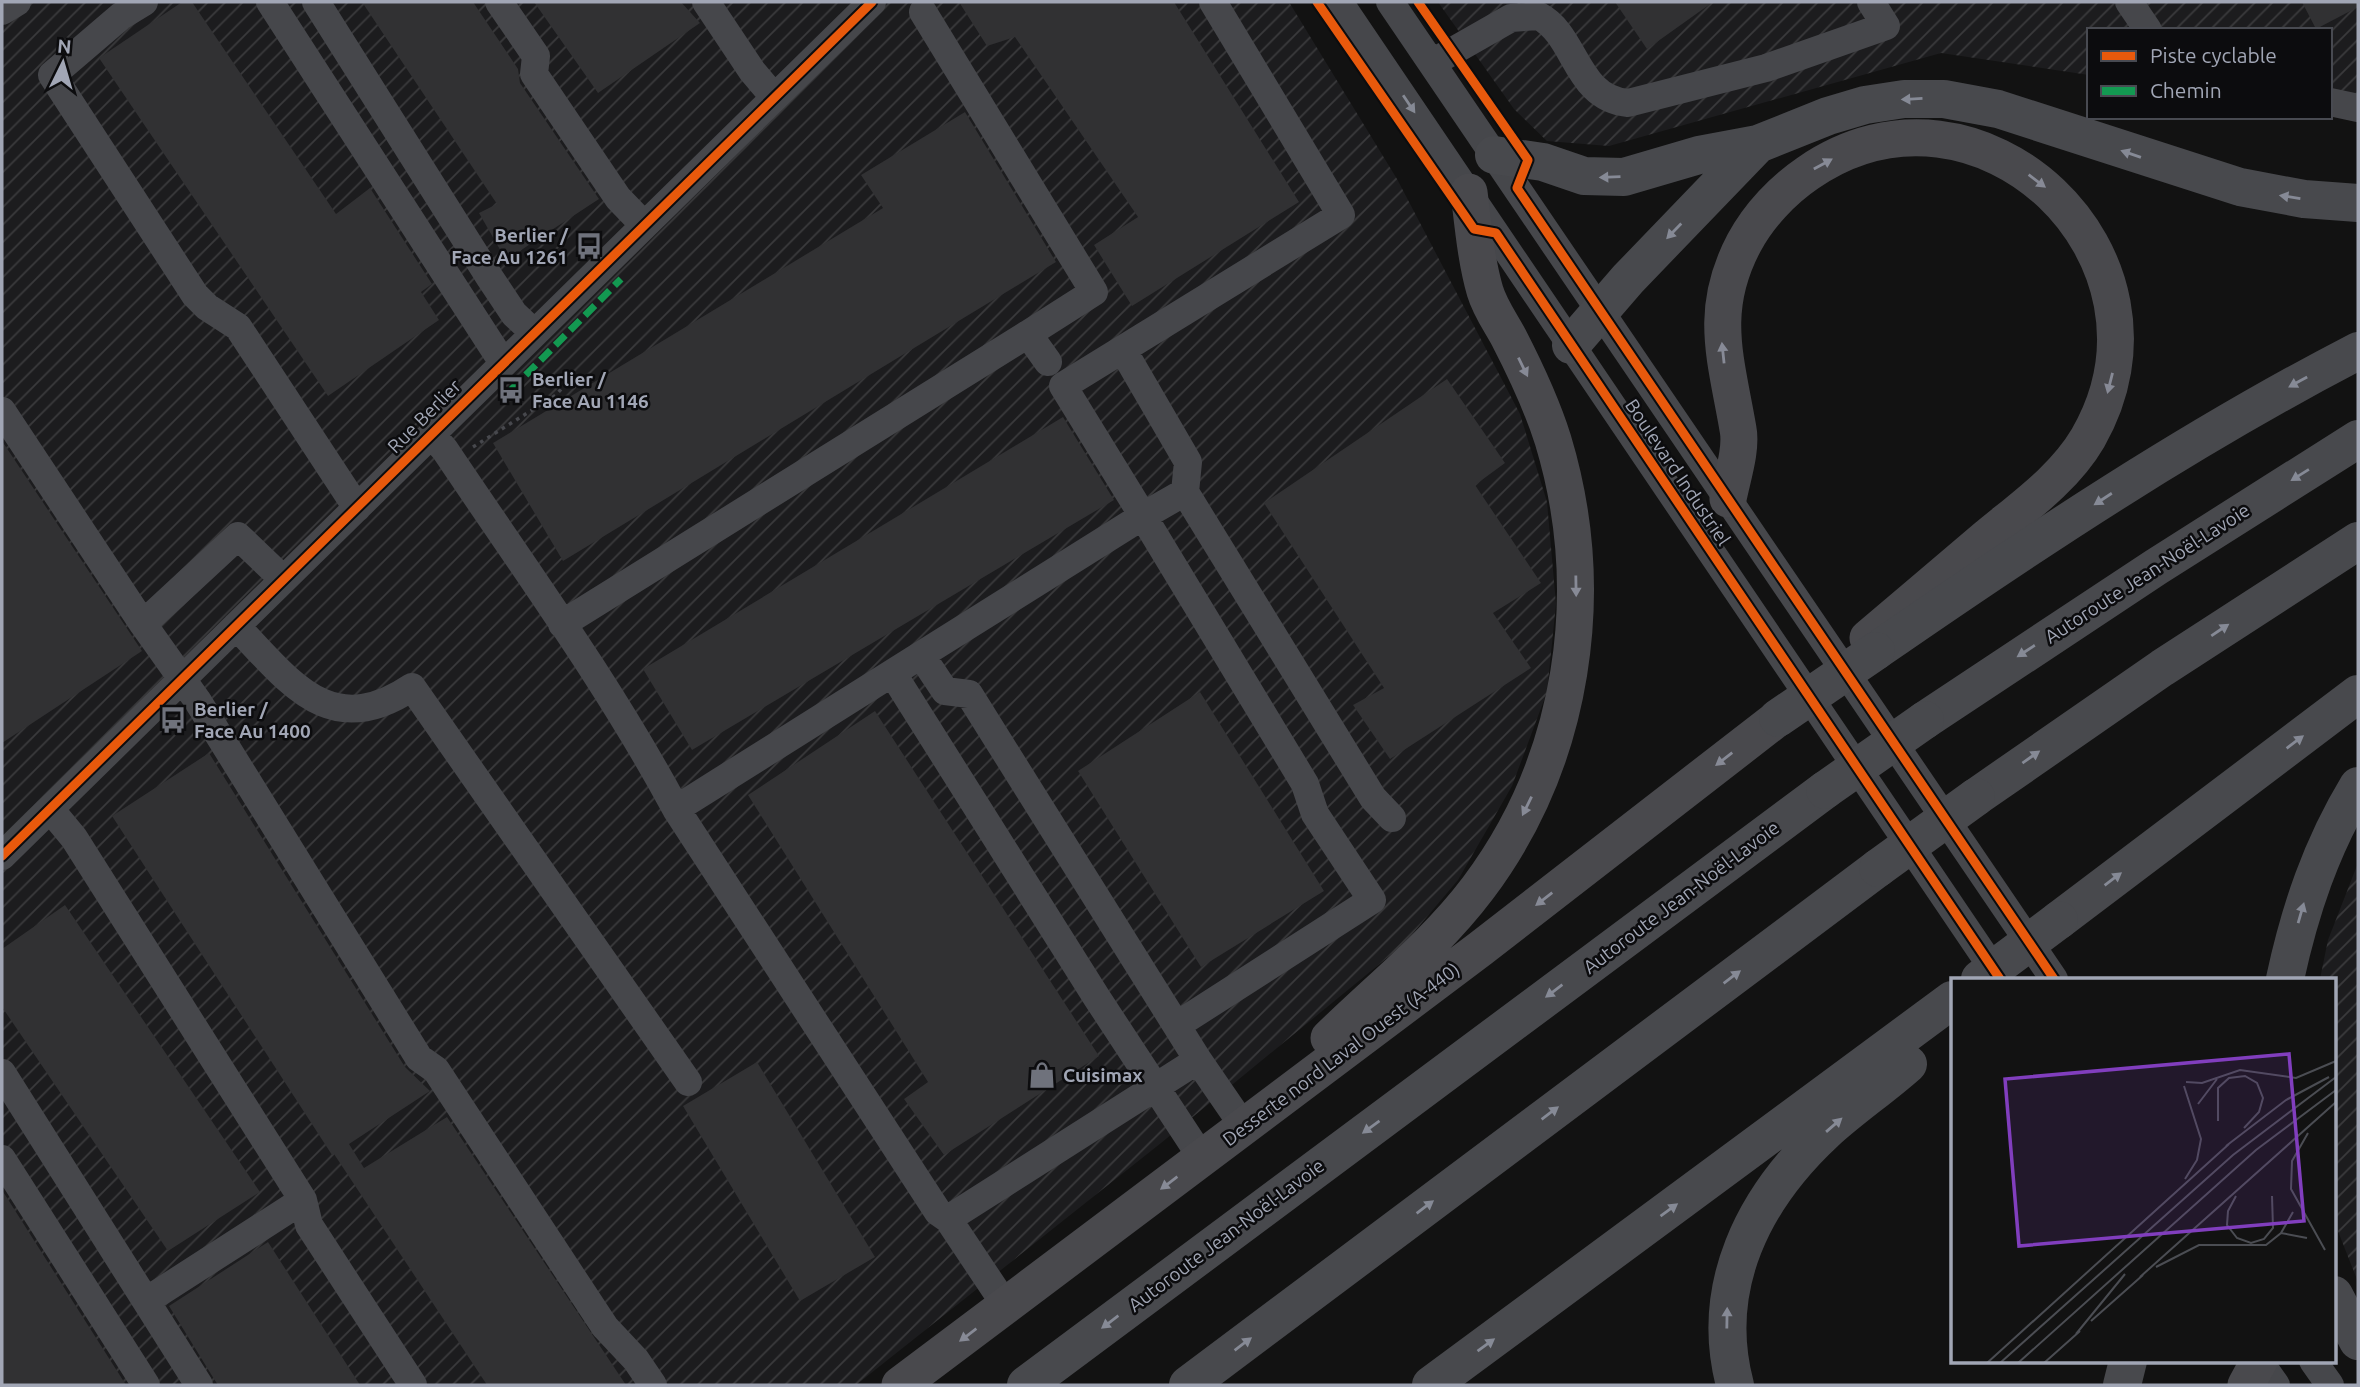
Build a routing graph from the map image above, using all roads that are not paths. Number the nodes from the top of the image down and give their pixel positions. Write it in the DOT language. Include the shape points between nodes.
graph roads {
  1 [pos="17,2"];
  2 [pos="144,2"];
  3 [pos="270,2"];
  4 [pos="316,2"];
  5 [pos="499,2"];
  6 [pos="706,2"];
  7 [pos="872,2"];
  8 [pos="1213,2"];
  9 [pos="1339,2"];
  10 [pos="1390,2"];
  11 [pos="1871,2"];
  12 [pos="2129,2"];
  13 [pos="924,5"];
  14 [pos="2,12"];
  15 [pos="2147,28"];
  16 [pos="1432,64"];
  17 [pos="774,97"];
  18 [pos="2332,102"];
  19 [pos="2358,108"];
  20 [pos="1758,144"];
  21 [pos="1494,155"];
  22 [pos="1469,192"];
  23 [pos="2358,203"];
  24 [pos="644,225"];
  25 [pos="1601,311"];
  26 [pos="534,333"];
  27 [pos="1028,334"];
  28 [pos="1571,345"];
  29 [pos="1123,350"];
  30 [pos="2358,351"];
  31 [pos="1048,362"];
  32 [pos="503,363"];
  33 [pos="2,411"];
  34 [pos="431,434"];
  35 [pos="2358,439"];
  36 [pos="1185,492"];
  37 [pos="1728,499"];
  38 [pos="357,508"];
  39 [pos="1143,516"];
  40 [pos="2358,541"];
  41 [pos="283,579"];
  42 [pos="143,624"];
  43 [pos="562,624"];
  44 [pos="236,626"];
  45 [pos="1872,644"];
  46 [pos="921,655"];
  47 [pos="893,674"];
  48 [pos="180,680"];
  49 [pos="2358,694"];
  50 [pos="1778,718"];
  51 [pos="2358,786"];
  52 [pos="50,809"];
  53 [pos="676,809"];
  54 [pos="1392,818"];
  55 [pos="2,856"];
  56 [pos="2059,920"];
  57 [pos="1981,978"];
  58 [pos="1997,978"];
  59 [pos="1999,978"];
  60 [pos="2053,978"];
  61 [pos="2285,978"];
  62 [pos="1951,1001"];
  63 [pos="1951,1023"];
  64 [pos="1177,1025"];
  65 [pos="1198,1060"];
  66 [pos="2,1073"];
  67 [pos="688,1082"];
  68 [pos="1155,1087"];
  69 [pos="1228,1138"];
  70 [pos="2,1158"];
  71 [pos="303,1200"];
  72 [pos="948,1219"];
  73 [pos="2336,1299"];
  74 [pos="146,1301"];
  75 [pos="1006,1306"];
  76 [pos="2358,1341"];
  77 [pos="2128,1362"];
  78 [pos="2258,1362"];
  79 [pos="2260,1362"];
  80 [pos="2314,1362"];
  81 [pos="146,1385"];
  82 [pos="199,1385"];
  83 [pos="413,1385"];
  84 [pos="653,1385"];
  85 [pos="900,1385"];
  86 [pos="1026,1385"];
  87 [pos="1188,1385"];
  88 [pos="1431,1385"];
  89 [pos="1735,1385"];
  90 [pos="2122,1385"];
  91 [pos="2246,1385"];
  92 [pos="2276,1385"];
  93 [pos="2330,1385"];
  1 -- 14 [label="street"];
  2 -- 38 [label="street" via="52,75 195,295 237,327"];
  3 -- 32 [label="street"];
  4 -- 26 [label="street" via="490,278 514,314"];
  5 -- 24 [label="street" via="536,56 534,74 618,198"];
  6 -- 17 [label="street"];
  7 -- 17 [label="street, Rue Berlier"];
  8 -- 29 [label="street" via="1341,215"];
  9 -- 22 [label="street, Boulevard Industriel, one-way"];
  10 -- 16 [label="street, Boulevard Industriel"];
  11 -- 16 [label="street" via="1886,26 1766,68 1628,103 1611,99 1593,86 1552,26 1539,16 1511,18"];
  12 -- 15 [label="street"];
  13 -- 27 [label="street" via="1094,292"];
  16 -- 21 [label="street, Boulevard Industriel"];
  17 -- 24 [label="street, Rue Berlier"];
  18 -- 19 [label="street"];
  20 -- 21 [label="highway, one-way" via="1604,178"];
  23 -- 20 [label="highway, one-way" via="2240,187 1998,109 1944,99 1864,105"];
  20 -- 25 [label="highway, one-way"];
  21 -- 25 [label="street, Boulevard Industriel"];
  22 -- 28 [label="street, Boulevard Industriel"];
  22 -- 69 [label="main road, one-way" via="1485,292 1544,413 1567,495 1575,547 1576,605 1561,714 1525,811 1478,887 1432,940"];
  24 -- 26 [label="street, Rue Berlier"];
  25 -- 28 [label="highway"];
  25 -- 37 [label="street, Boulevard Industriel"];
  26 -- 32 [label="street, Rue Berlier"];
  27 -- 31 [label="street"];
  27 -- 43 [label="street"];
  28 -- 58 [label="street, Boulevard Industriel"];
  29 -- 36 [label="street" via="1188,462"];
  29 -- 39 [label="street" via="1063,386"];
  30 -- 45 [label="highway, one-way" via="2145,472"];
  32 -- 34 [label="street, Rue Berlier"];
  33 -- 42 [label="street"];
  34 -- 38 [label="street, Rue Berlier"];
  34 -- 43 [label="street"];
  35 -- 86 [label="highway, Autoroute Jean-Noël-Lavoie, one-way, bridge" via="2166,560 1825,790"];
  36 -- 39 [label="street"];
  36 -- 54 [label="street" via="1373,798"];
  37 -- 45 [label="main road, one-way" via="1739,431 1723,355 1724,305 1745,242 1787,190 1817,167 1849,152 1921,140 1959,144 1997,156 2060,201 2097,254 2110,290 2116,346 2103,406 2087,440 2048,486"];
  37 -- 60 [label="street, Boulevard Industriel"];
  38 -- 41 [label="street, Rue Berlier"];
  39 -- 46 [label="street"];
  39 -- 64 [label="street" via="1306,784 1315,814 1372,900"];
  87 -- 40 [label="highway, one-way, bridge" via="1976,797 2162,668"];
  41 -- 42 [label="street" via="238,536"];
  41 -- 44 [label="street, Rue Berlier"];
  42 -- 48 [label="street"];
  43 -- 53 [label="street" via="645,752"];
  44 -- 48 [label="street, Rue Berlier"];
  44 -- 67 [label="street" via="301,692 334,708 380,704 412,687"];
  45 -- 50 [label="highway, bridge"];
  46 -- 47 [label="street"];
  46 -- 64 [label="street" via="945,691 969,694"];
  47 -- 53 [label="street"];
  47 -- 68 [label="street"];
  48 -- 52 [label="street, Rue Berlier"];
  48 -- 84 [label="street" via="197,700 419,1058 436,1070 604,1327"];
  56 -- 49 [label="highway, one-way"];
  50 -- 69 [label="main road, Desserte nord Laval Ouest (A-440), one-way"];
  61 -- 51 [label="highway, one-way" via="2308,887"];
  52 -- 55 [label="street, Rue Berlier"];
  52 -- 71 [label="street" via="75,838"];
  53 -- 72 [label="street" via="937,1212"];
  56 -- 57 [label="highway, bridge"];
  56 -- 59 [label="highway, bridge"];
  88 -- 62 [label="highway, one-way"];
  89 -- 63 [label="highway, one-way" via="1727,1341 1728,1299 1736,1261 1756,1218 1809,1147"];
  64 -- 65 [label="street"];
  65 -- 68 [label="street"];
  65 -- 69 [label="street"];
  66 -- 74 [label="street"];
  68 -- 69 [label="street"];
  68 -- 72 [label="street"];
  69 -- 75 [label="main road, Desserte nord Laval Ouest (A-440), one-way"];
  70 -- 81 [label="street"];
  71 -- 74 [label="street"];
  71 -- 83 [label="street" via="309,1225"];
  72 -- 75 [label="street"];
  73 -- 76 [label="highway"];
  74 -- 82 [label="street"];
  75 -- 85 [label="main road, Desserte nord Laval Ouest (A-440), one-way"];
  77 -- 90 [label="highway"];
  78 -- 91 [label="main road"];
  79 -- 92 [label="street"];
  80 -- 93 [label="street"];
}
